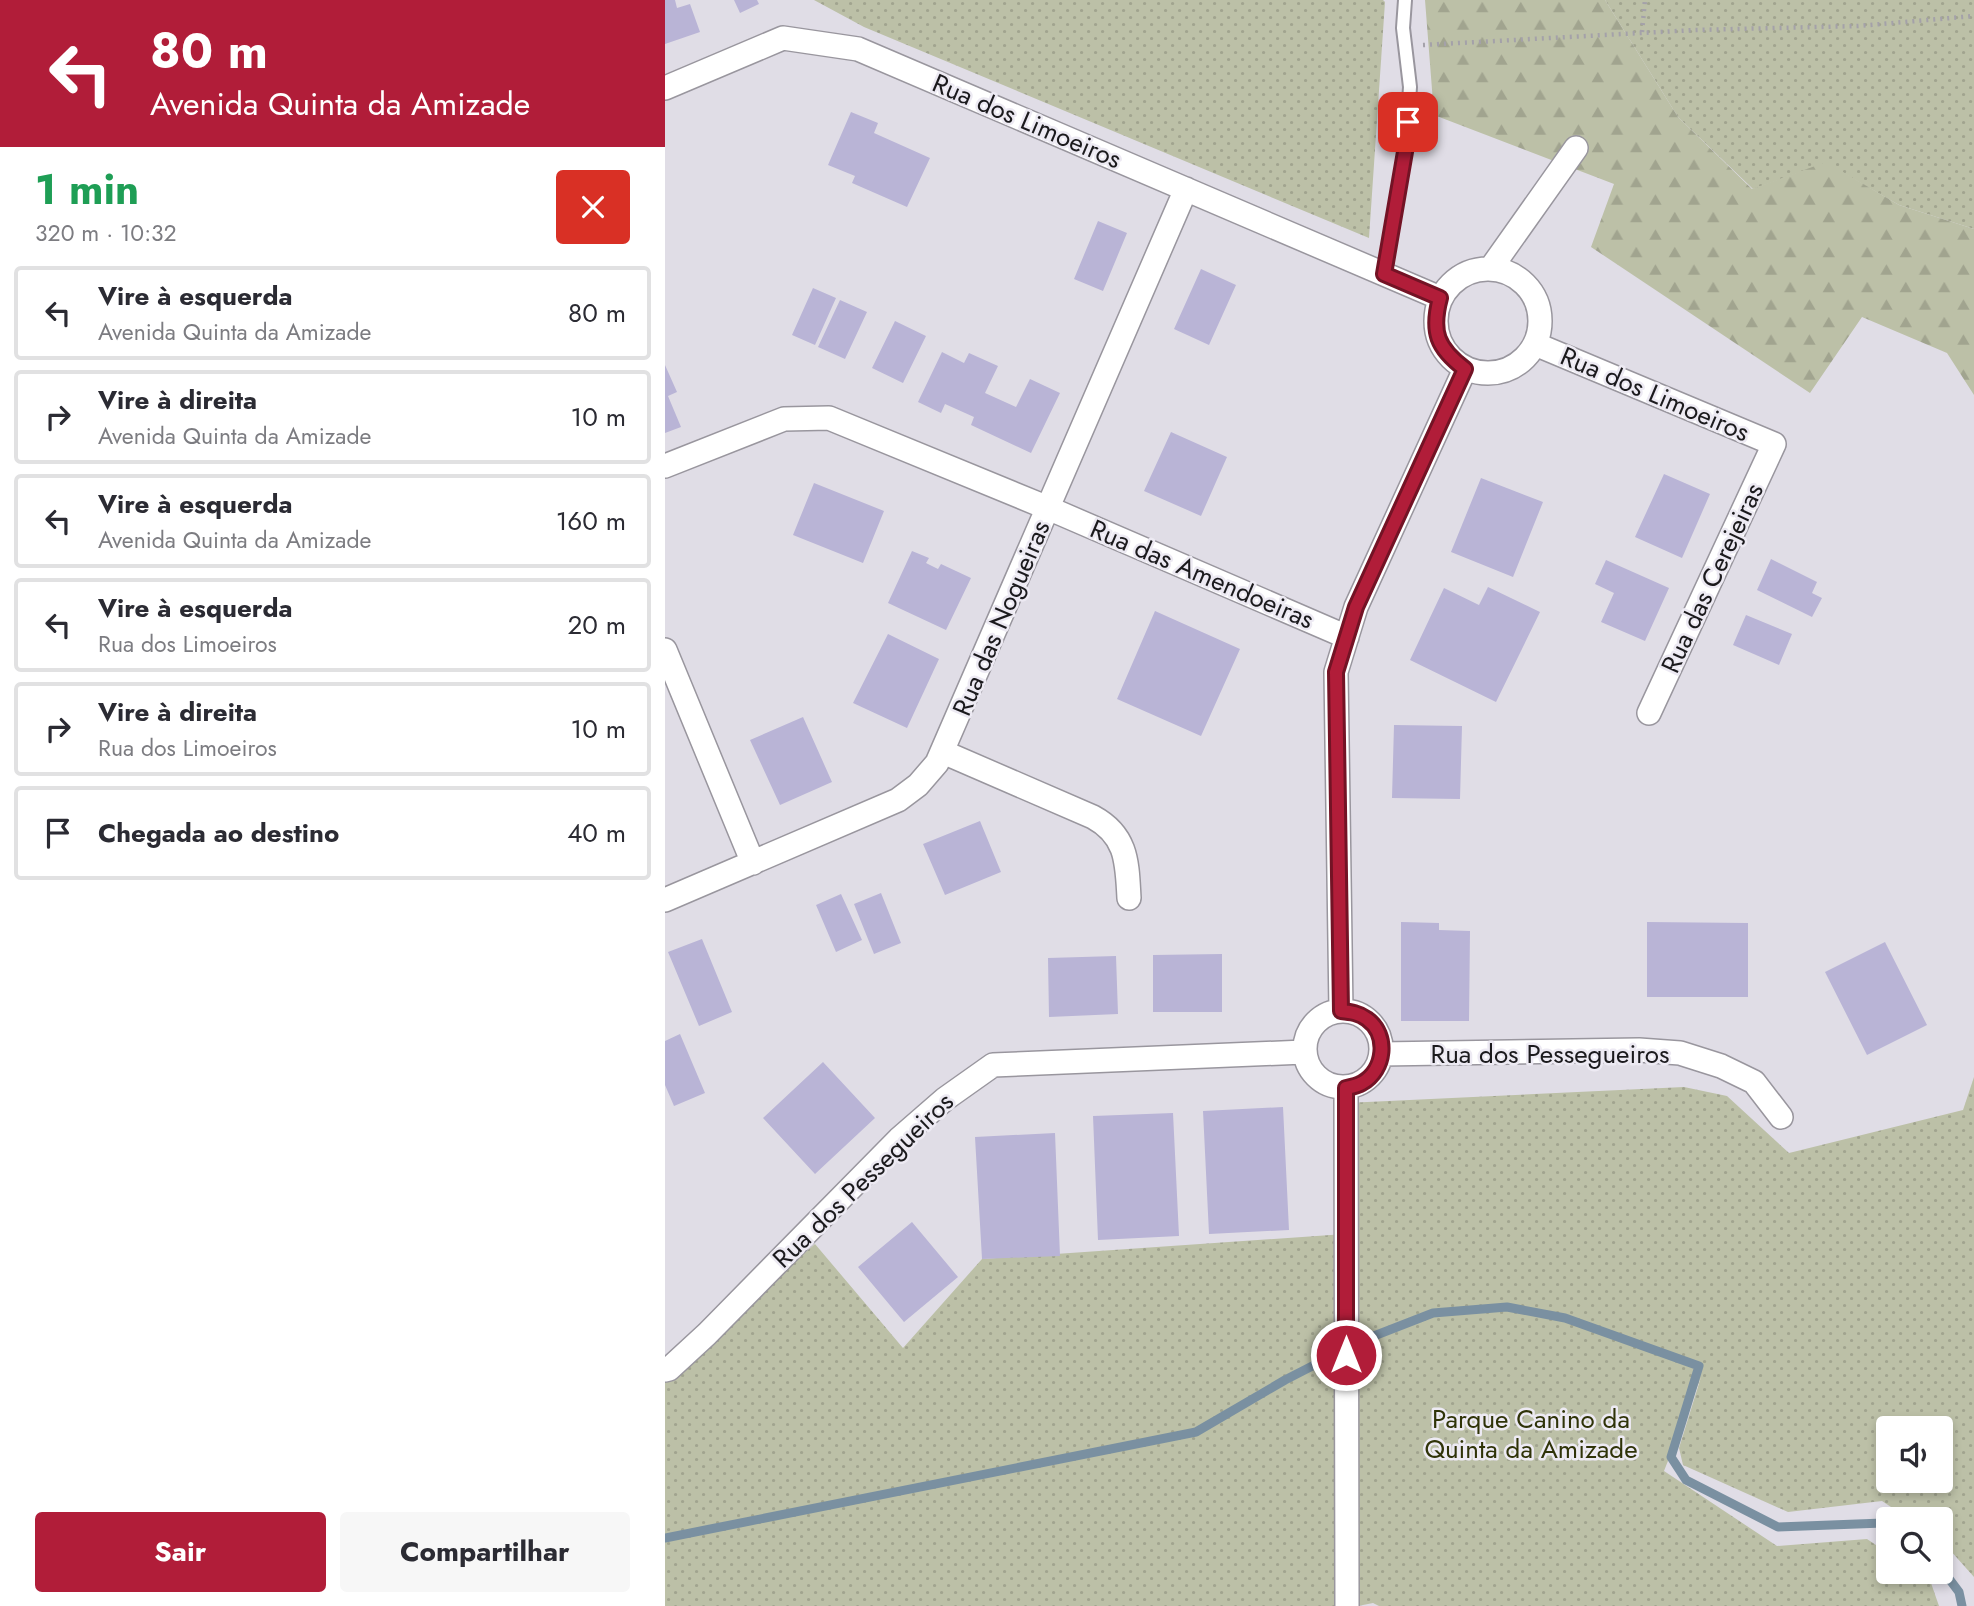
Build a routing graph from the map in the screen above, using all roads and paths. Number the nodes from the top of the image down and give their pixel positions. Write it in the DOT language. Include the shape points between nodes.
graph roads {
  1 [pos="1405,0"];
  2 [pos="1645,0"];
  3 [pos="1974,16"];
  4 [pos="1642,32"];
  5 [pos="1405,46"];
  6 [pos="665,88"];
  7 [pos="1576,148"];
  8 [pos="1186,189"];
  9 [pos="1491,268"];
  10 [pos="1384,274"];
  11 [pos="1440,298"];
  12 [pos="1535,344"];
  13 [pos="1465,369"];
  14 [pos="1774,444"];
  15 [pos="665,466"];
  16 [pos="1048,508"];
  17 [pos="1347,637"];
  18 [pos="665,650"];
  19 [pos="1650,713"];
  20 [pos="943,752"];
  21 [pos="753,863"];
  22 [pos="1129,898"];
  23 [pos="665,900"];
  24 [pos="1341,1011"];
  25 [pos="1304,1052"];
  26 [pos="1381,1054"];
  27 [pos="1346,1088"];
  28 [pos="1781,1117"];
  29 [pos="665,1370"];
  30 [pos="1347,1606"];
  1 -- 5 [label="lane"];
  2 -- 4 [label="path"];
  3 -- 4 [label="path" via="1858,26"];
  4 -- 5 [label="path"];
  5 -- 10 [label="lane" via="1409,87 1406,146"];
  6 -- 8 [label="street, Rua dos Limoeiros" via="783,38 858,49"];
  7 -- 9 [label="street"];
  8 -- 10 [label="street, Rua dos Limoeiros"];
  8 -- 16 [label="street, Rua das Nogueiras"];
  9 -- 11 [label="street" via="1470,271 1452,282"];
  9 -- 12 [label="street" via="1519,279 1538,304 1541,324"];
  10 -- 11 [label="street, Rua dos Limoeiros"];
  11 -- 13 [label="street" via="1435,318 1438,338 1448,356"];
  12 -- 13 [label="street" via="1523,360 1505,371 1484,374"];
  12 -- 14 [label="street, Rua dos Limoeiros"];
  13 -- 17 [label="street" via="1356,607"];
  14 -- 19 [label="street, Rua das Cerejeiras"];
  15 -- 16 [label="street, Rua das Amendoeiras" via="784,419 829,418"];
  16 -- 17 [label="street, Rua das Amendoeiras"];
  16 -- 20 [label="street, Rua das Nogueiras"];
  17 -- 24 [label="street" via="1336,672"];
  18 -- 21 [label="street"];
  20 -- 21 [label="street, Rua das Nogueiras" via="918,785 898,800"];
  20 -- 22 [label="street" via="1106,825 1125,853"];
  21 -- 23 [label="street, Rua das Nogueiras"];
  24 -- 25 [label="street" via="1314,1023"];
  24 -- 26 [label="street" via="1356,1012 1369,1020 1378,1032"];
  25 -- 27 [label="street" via="1317,1079"];
  25 -- 29 [label="street, Rua dos Pessegueiros" via="993,1065 945,1098 899,1139 707,1334"];
  26 -- 27 [label="street" via="1372,1075"];
  26 -- 28 [label="street, Rua dos Pessegueiros" via="1679,1053 1753,1082"];
  27 -- 30 [label="street"];
}
